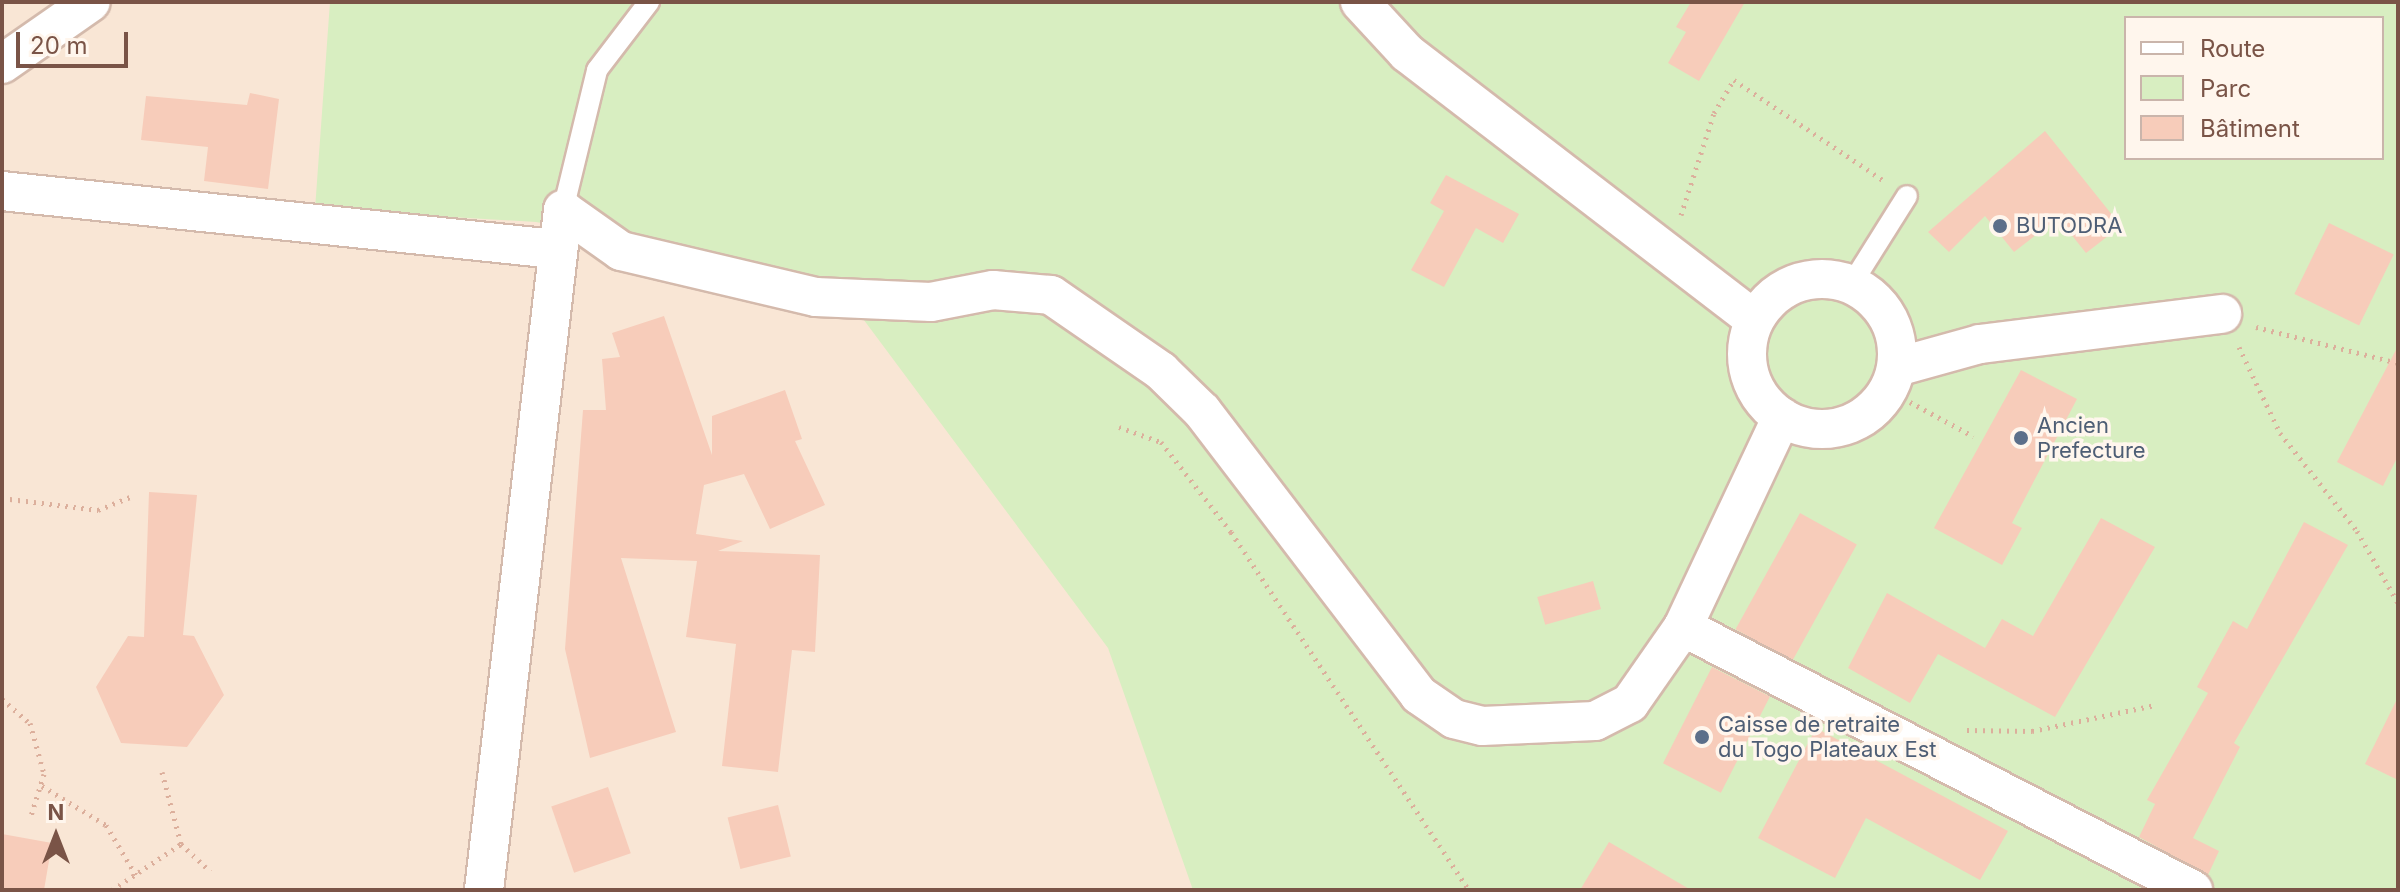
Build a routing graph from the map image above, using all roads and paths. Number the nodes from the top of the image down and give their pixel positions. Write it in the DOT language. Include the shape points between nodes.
graph roads {
  1 [pos="91,2"];
  2 [pos="649,2"];
  3 [pos="1360,2"];
  4 [pos="2,64"];
  5 [pos="2,191"];
  6 [pos="1907,196"];
  7 [pos="563,210"];
  8 [pos="555,249"];
  9 [pos="1670,255"];
  10 [pos="1851,285"];
  11 [pos="2222,314"];
  12 [pos="1754,319"];
  13 [pos="2398,363"];
  14 [pos="1892,378"];
  15 [pos="1782,417"];
  16 [pos="1119,427"];
  17 [pos="1973,436"];
  18 [pos="131,497"];
  19 [pos="2,498"];
  20 [pos="2398,603"];
  21 [pos="1683,627"];
  22 [pos="2,699"];
  23 [pos="2155,705"];
  24 [pos="1954,730"];
  25 [pos="162,772"];
  26 [pos="42,786"];
  27 [pos="30,819"];
  28 [pos="181,844"];
  29 [pos="210,871"];
  30 [pos="136,875"];
  31 [pos="112,890"];
  32 [pos="484,890"];
  33 [pos="1469,890"];
  34 [pos="2193,890"];
  1 -- 4 [label="street"];
  2 -- 7 [label="lane" via="597,70"];
  3 -- 9 [label="street" via="1407,53"];
  5 -- 8 [label="street"];
  6 -- 9 [label="path" via="1734,80 1714,113"];
  6 -- 10 [label="lane"];
  7 -- 8 [label="street"];
  7 -- 21 [label="street" via="621,251 816,297 931,302 993,290 1051,295 1161,371 1202,411 1262,480 1297,539 1419,695 1454,719 1482,726 1595,721 1639,694"];
  8 -- 32 [label="street"];
  9 -- 12 [label="street"];
  10 -- 12 [label="street" via="1803,282"];
  10 -- 14 [label="street" via="1888,318"];
  11 -- 13 [label="path" via="2305,344"];
  11 -- 14 [label="street" via="1980,344"];
  11 -- 20 [label="path" via="2280,433 2357,531"];
  12 -- 15 [label="street" via="1748,367 1755,387"];
  14 -- 15 [label="street" via="1877,407 1841,426 1810,427"];
  14 -- 17 [label="path"];
  15 -- 21 [label="street"];
  16 -- 33 [label="path" via="1161,442 1231,532"];
  18 -- 19 [label="path" via="98,510"];
  21 -- 34 [label="street"];
  22 -- 26 [label="path" via="30,723"];
  23 -- 24 [label="path" via="2032,731"];
  25 -- 28 [label="path"];
  26 -- 27 [label="path"];
  26 -- 30 [label="path" via="106,825"];
  28 -- 29 [label="path"];
  28 -- 30 [label="path"];
  30 -- 31 [label="path"];
}
